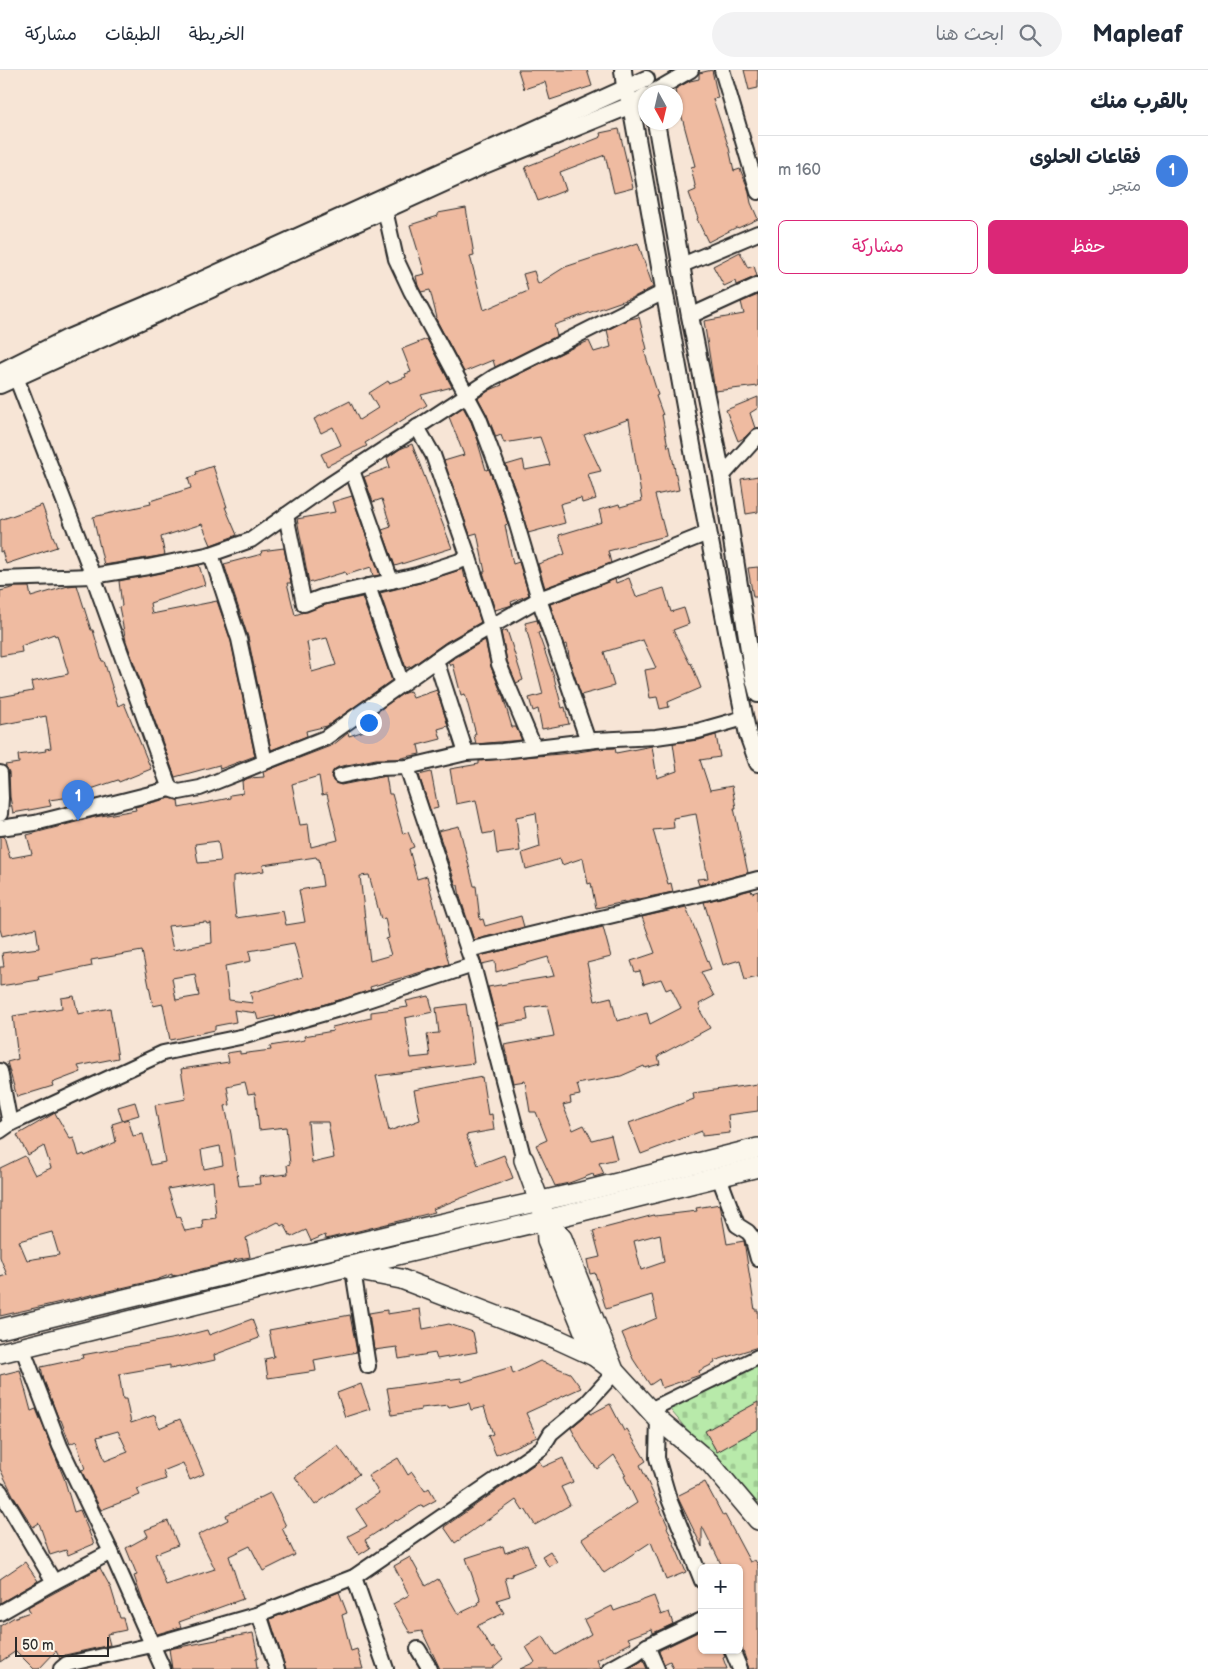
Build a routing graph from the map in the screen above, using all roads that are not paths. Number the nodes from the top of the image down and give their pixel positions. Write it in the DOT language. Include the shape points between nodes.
graph roads {
  1 [pos="623,70"];
  2 [pos="691,70"];
  3 [pos="722,70"];
  4 [pos="649,83"];
  5 [pos="625,87"];
  6 [pos="638,101"];
  7 [pos="631,105"];
  8 [pos="657,130"];
  9 [pos="758,192"];
  10 [pos="385,210"];
  11 [pos="758,233"];
  12 [pos="682,265"];
  13 [pos="758,285"];
  14 [pos="664,292"];
  15 [pos="690,316"];
  16 [pos="0,372"];
  17 [pos="16,377"];
  18 [pos="0,385"];
  19 [pos="466,395"];
  20 [pos="417,428"];
  21 [pos="758,436"];
  22 [pos="352,470"];
  23 [pos="722,476"];
  24 [pos="286,515"];
  25 [pos="708,534"];
  26 [pos="211,554"];
  27 [pos="469,558"];
  28 [pos="93,576"];
  29 [pos="0,579"];
  30 [pos="391,580"];
  31 [pos="368,586"];
  32 [pos="539,599"];
  33 [pos="491,626"];
  34 [pos="436,660"];
  35 [pos="402,684"];
  36 [pos="758,694"];
  37 [pos="744,718"];
  38 [pos="588,740"];
  39 [pos="534,748"];
  40 [pos="466,753"];
  41 [pos="265,762"];
  42 [pos="758,763"];
  43 [pos="407,767"];
  44 [pos="0,773"];
  45 [pos="340,776"];
  46 [pos="170,788"];
  47 [pos="1,798"];
  48 [pos="0,814"];
  49 [pos="0,828"];
  50 [pos="758,879"];
  51 [pos="468,950"];
  52 [pos="473,965"];
  53 [pos="0,1071"];
  54 [pos="5,1127"];
  55 [pos="758,1148"];
  56 [pos="524,1160"];
  57 [pos="758,1167"];
  58 [pos="719,1177"];
  59 [pos="539,1201"];
  60 [pos="546,1220"];
  61 [pos="758,1259"];
  62 [pos="348,1269"];
  63 [pos="0,1328"];
  64 [pos="22,1348"];
  65 [pos="0,1353"];
  66 [pos="594,1356"];
  67 [pos="758,1357"];
  68 [pos="368,1366"];
  69 [pos="615,1372"];
  70 [pos="654,1414"];
  71 [pos="0,1491"];
  72 [pos="758,1520"];
  73 [pos="111,1552"];
  74 [pos="698,1571"];
  75 [pos="354,1577"];
  76 [pos="54,1582"];
  77 [pos="0,1613"];
  78 [pos="259,1614"];
  79 [pos="698,1622"];
  80 [pos="152,1645"];
  81 [pos="647,1646"];
  82 [pos="418,1650"];
  83 [pos="734,1654"];
  84 [pos="61,1669"];
  85 [pos="162,1669"];
  86 [pos="277,1669"];
  87 [pos="386,1669"];
  88 [pos="430,1669"];
  89 [pos="610,1669"];
  90 [pos="657,1669"];
  91 [pos="740,1669"];
  1 -- 5 [label="street"];
  2 -- 4 [label="street"];
  3 -- 9 [label="street"];
  4 -- 5 [label="street"];
  5 -- 7 [label="street"];
  5 -- 16 [label="street" via="68,338"];
  6 -- 7 [label="street"];
  7 -- 10 [label="street" via="484,165"];
  7 -- 14 [label="street"];
  8 -- 12 [label="street"];
  10 -- 17 [label="street"];
  10 -- 19 [label="street" via="396,259"];
  11 -- 12 [label="street"];
  12 -- 15 [label="street"];
  13 -- 15 [label="street"];
  14 -- 19 [label="street" via="494,377"];
  14 -- 25 [label="street"];
  15 -- 23 [label="street"];
  17 -- 18 [label="street"];
  17 -- 28 [label="street"];
  19 -- 20 [label="street"];
  19 -- 32 [label="street" via="479,418 509,498"];
  20 -- 22 [label="street"];
  20 -- 27 [label="street" via="433,455"];
  21 -- 23 [label="street"];
  22 -- 24 [label="street"];
  22 -- 30 [label="street"];
  23 -- 36 [label="street"];
  24 -- 26 [label="street" via="251,540"];
  24 -- 31 [label="street" via="304,604"];
  25 -- 32 [label="street"];
  25 -- 37 [label="street"];
  26 -- 28 [label="street"];
  26 -- 41 [label="street" via="239,639"];
  27 -- 30 [label="street"];
  27 -- 33 [label="street"];
  28 -- 29 [label="street"];
  28 -- 46 [label="street"];
  30 -- 31 [label="street"];
  31 -- 35 [label="street"];
  32 -- 33 [label="street"];
  32 -- 38 [label="street"];
  33 -- 34 [label="street"];
  33 -- 39 [label="street" via="499,664"];
  34 -- 35 [label="street"];
  34 -- 40 [label="street"];
  35 -- 41 [label="street" via="325,738"];
  37 -- 38 [label="street" via="698,731 656,737"];
  37 -- 42 [label="street"];
  38 -- 39 [label="street"];
  39 -- 40 [label="street"];
  40 -- 43 [label="street"];
  41 -- 46 [label="street" via="200,788 178,792"];
  43 -- 45 [label="street" via="378,768"];
  43 -- 51 [label="street"];
  44 -- 47 [label="street"];
  46 -- 49 [label="street" via="35,823"];
  47 -- 48 [label="street"];
  50 -- 51 [label="street"];
  51 -- 52 [label="street"];
  52 -- 54 [label="street" via="245,1036 163,1053"];
  52 -- 56 [label="street"];
  53 -- 54 [label="street"];
  55 -- 59 [label="main road"];
  56 -- 59 [label="main road"];
  57 -- 58 [label="main road"];
  58 -- 60 [label="main road"];
  58 -- 61 [label="street" via="738,1225 752,1237"];
  59 -- 60 [label="main road"];
  59 -- 63 [label="main road"];
  60 -- 62 [label="main road"];
  60 -- 66 [label="main road" via="547,1241"];
  60 -- 69 [label="main road" via="562,1238"];
  62 -- 64 [label="main road"];
  62 -- 66 [label="main road" via="401,1278"];
  62 -- 68 [label="street"];
  64 -- 65 [label="main road"];
  64 -- 73 [label="street" via="60,1446"];
  66 -- 69 [label="main road"];
  67 -- 70 [label="street"];
  69 -- 70 [label="main road"];
  69 -- 75 [label="street" via="587,1403 551,1433 542,1448"];
  70 -- 72 [label="main road" via="710,1463"];
  70 -- 74 [label="street" via="657,1458 669,1499"];
  71 -- 76 [label="street"];
  73 -- 76 [label="street"];
  73 -- 80 [label="street"];
  75 -- 78 [label="street"];
  75 -- 87 [label="street"];
  76 -- 77 [label="street"];
  78 -- 80 [label="street"];
  78 -- 86 [label="street"];
  79 -- 81 [label="street"];
  80 -- 84 [label="street" via="67,1664"];
  80 -- 85 [label="street"];
  81 -- 89 [label="street"];
  81 -- 90 [label="street"];
  82 -- 88 [label="street"];
  83 -- 91 [label="street"];
}
